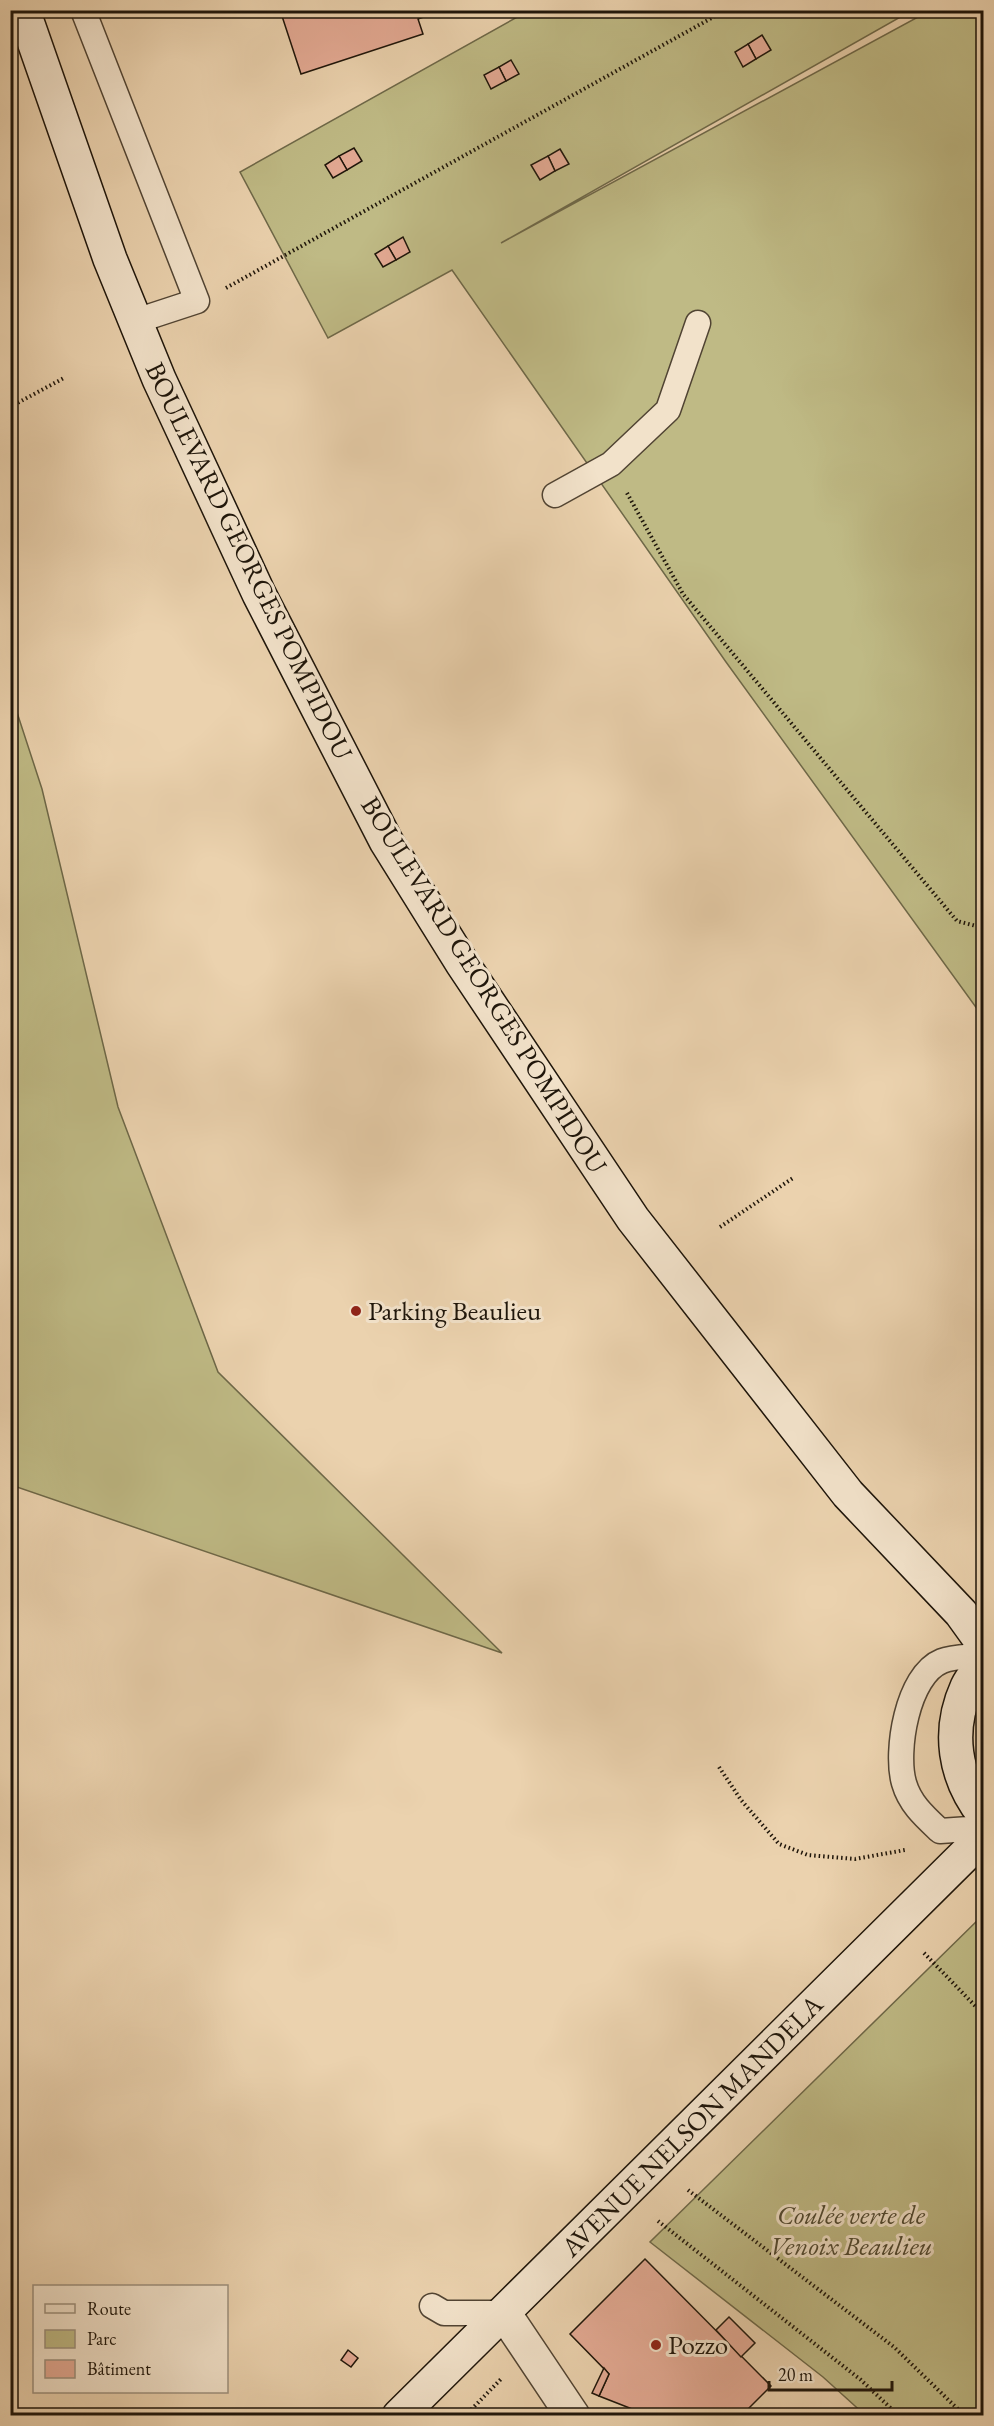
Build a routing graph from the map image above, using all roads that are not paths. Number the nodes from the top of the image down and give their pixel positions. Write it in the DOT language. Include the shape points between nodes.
graph roads {
  1 [pos="23,10"];
  2 [pos="83,10"];
  3 [pos="136,321"];
  4 [pos="698,323"];
  5 [pos="555,495"];
  6 [pos="984,1645"];
  7 [pos="984,1655"];
  8 [pos="984,1663"];
  9 [pos="984,1815"];
  10 [pos="984,1828"];
  11 [pos="984,1836"];
  12 [pos="432,2306"];
  13 [pos="504,2313"];
  14 [pos="399,2415"];
  15 [pos="573,2415"];
  1 -- 3 [label="street, BOULEVARD GEORGES POMPIDOU" via="110,259"];
  2 -- 3 [label="lane" via="197,302"];
  3 -- 6 [label="street, BOULEVARD GEORGES POMPIDOU" via="259,594 386,841 456,952 648,1238 848,1494 961,1613"];
  4 -- 5 [label="lane" via="668,410 611,464"];
  7 -- 10 [label="lane" via="941,1661 924,1676 910,1701 901,1759 904,1784 917,1809 940,1831"];
  8 -- 9 [label="street" via="968,1686 957,1722 957,1761 969,1797"];
  11 -- 13 [label="street, AVENUE NELSON MANDELA"];
  12 -- 13 [label="lane" via="444,2313"];
  13 -- 14 [label="street, AVENUE NELSON MANDELA"];
  13 -- 15 [label="street"];
}
